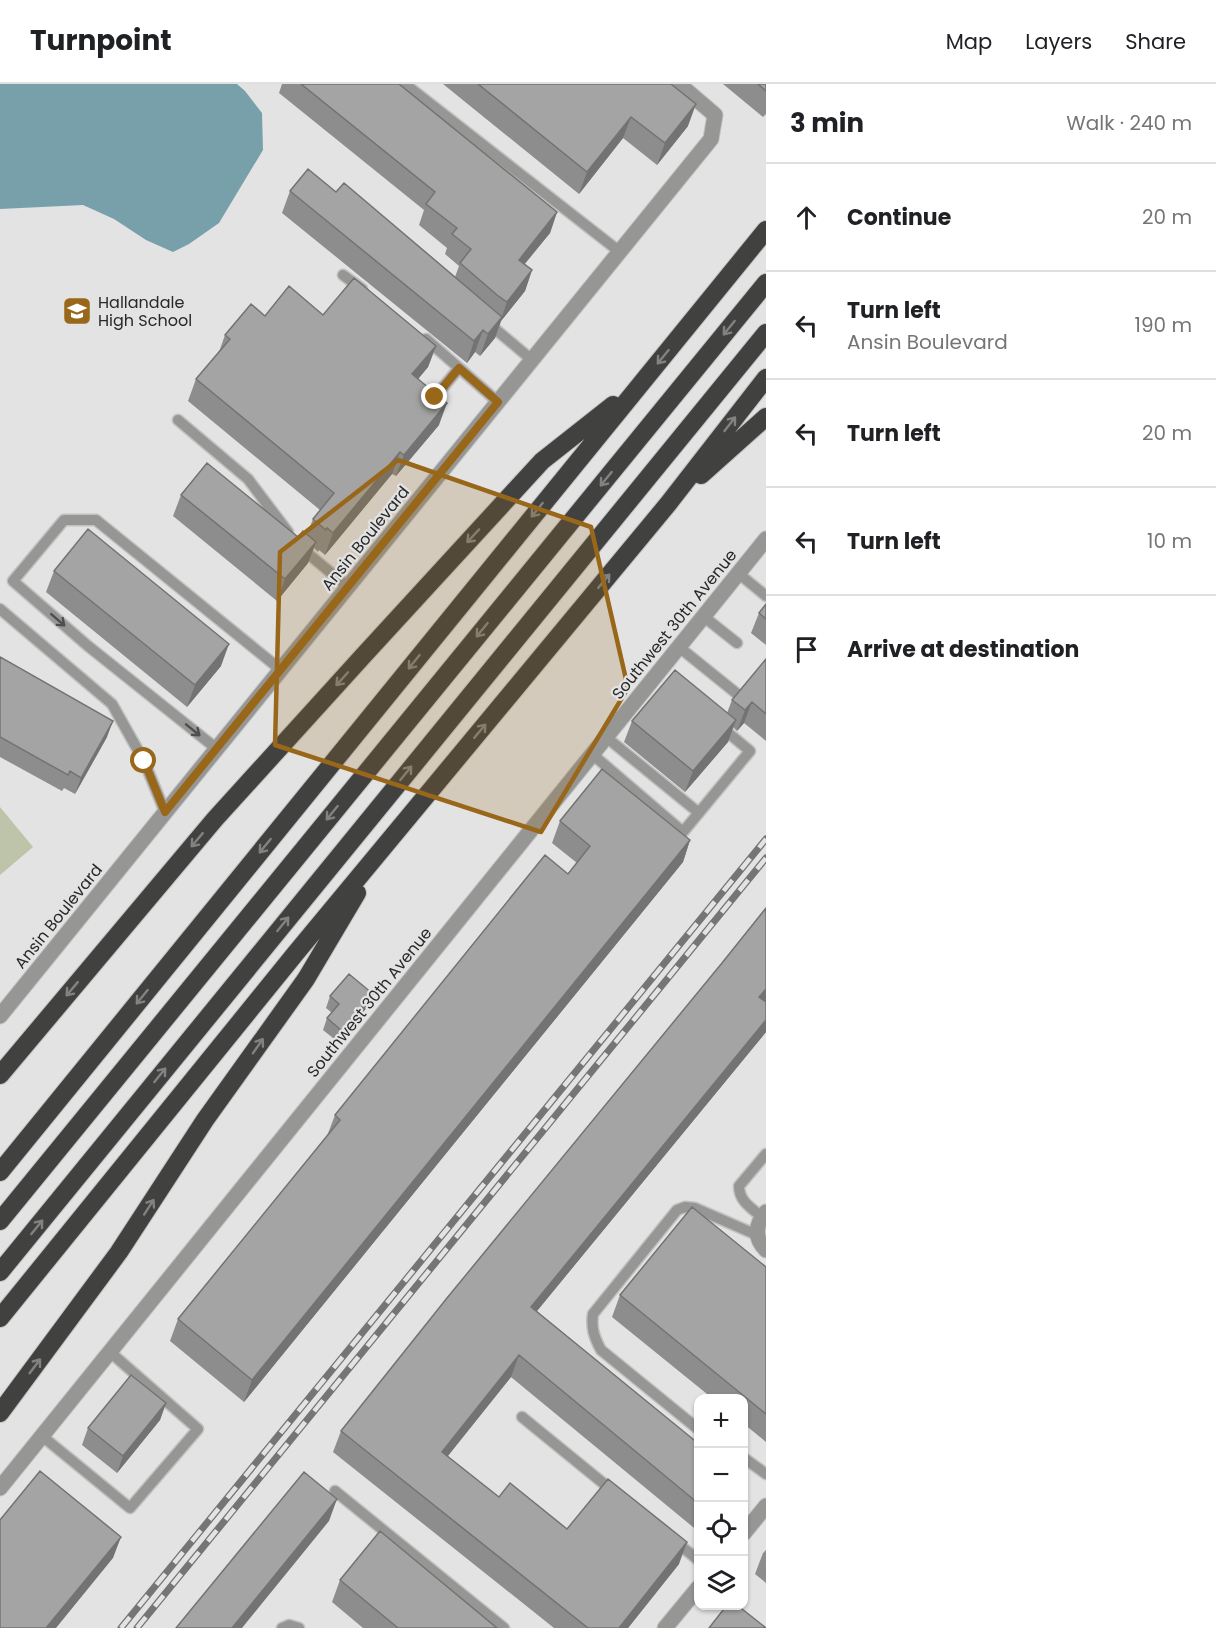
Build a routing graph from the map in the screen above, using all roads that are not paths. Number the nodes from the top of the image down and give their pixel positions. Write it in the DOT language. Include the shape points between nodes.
graph roads {
  1 [pos="405,84"];
  2 [pos="679,84"];
  3 [pos="766,230"];
  4 [pos="620,252"];
  5 [pos="343,275"];
  6 [pos="766,283"];
  7 [pos="371,297"];
  8 [pos="488,323"];
  9 [pos="419,332"];
  10 [pos="766,333"];
  11 [pos="532,360"];
  12 [pos="459,368"];
  13 [pos="766,378"];
  14 [pos="640,384"];
  15 [pos="435,397"];
  16 [pos="498,402"];
  17 [pos="766,417"];
  18 [pos="178,420"];
  19 [pos="668,504"];
  20 [pos="766,539"];
  21 [pos="738,573"];
  22 [pos="348,587"];
  23 [pos="766,596"];
  24 [pos="0,609"];
  25 [pos="703,616"];
  26 [pos="737,643"];
  27 [pos="679,647"];
  28 [pos="281,670"];
  29 [pos="736,693"];
  30 [pos="708,716"];
  31 [pos="606,737"];
  32 [pos="217,749"];
  33 [pos="592,754"];
  34 [pos="165,812"];
  35 [pos="699,813"];
  36 [pos="389,840"];
  37 [pos="0,1016"];
  38 [pos="0,1075"];
  39 [pos="766,1154"];
  40 [pos="0,1172"];
  41 [pos="764,1214"];
  42 [pos="0,1221"];
  43 [pos="757,1234"];
  44 [pos="766,1250"];
  45 [pos="0,1272"];
  46 [pos="0,1318"];
  47 [pos="110,1352"];
  48 [pos="0,1413"];
  49 [pos="522,1417"];
  50 [pos="694,1425"];
  51 [pos="42,1436"];
  52 [pos="748,1461"];
  53 [pos="766,1474"];
  54 [pos="0,1488"];
  55 [pos="335,1491"];
  56 [pos="620,1497"];
  57 [pos="766,1506"];
  58 [pos="748,1528"];
  59 [pos="664,1532"];
  60 [pos="694,1556"];
  61 [pos="694,1594"];
  62 [pos="282,1628"];
  63 [pos="299,1628"];
  64 [pos="504,1628"];
  65 [pos="665,1628"];
  1 -- 4 [label="lane"];
  2 -- 4 [label="street, Ansin Boulevard" via="715,115 711,139"];
  3 -- 14 [label="highway, one-way"];
  4 -- 11 [label="street, Ansin Boulevard"];
  5 -- 7 [label="lane"];
  6 -- 42 [label="highway, one-way"];
  8 -- 11 [label="lane"];
  9 -- 12 [label="lane"];
  45 -- 10 [label="highway, one-way"];
  11 -- 16 [label="street, Ansin Boulevard"];
  12 -- 15 [label="lane"];
  12 -- 16 [label="lane"];
  19 -- 13 [label="highway, one-way"];
  14 -- 38 [label="highway, one-way" via="542,461 215,819"];
  14 -- 40 [label="highway, one-way"];
  16 -- 22 [label="street, Ansin Boulevard"];
  17 -- 19 [label="highway"];
  18 -- 22 [label="lane" via="248,479 298,545"];
  36 -- 19 [label="highway, one-way"];
  20 -- 21 [label="street, Southwest 30th Avenue"];
  21 -- 23 [label="lane"];
  21 -- 25 [label="street, Southwest 30th Avenue"];
  22 -- 28 [label="street, Ansin Boulevard"];
  24 -- 34 [label="lane" via="112,704 144,761"];
  25 -- 26 [label="lane"];
  25 -- 27 [label="street, Southwest 30th Avenue"];
  27 -- 29 [label="lane"];
  27 -- 31 [label="street, Southwest 30th Avenue" via="661,677"];
  28 -- 32 [label="street, Ansin Boulevard"];
  28 -- 32 [label="lane, one-way" via="96,520 64,520 13,581"];
  30 -- 35 [label="lane" via="750,752"];
  31 -- 33 [label="street, Southwest 30th Avenue"];
  31 -- 35 [label="lane"];
  32 -- 34 [label="street, Ansin Boulevard"];
  33 -- 35 [label="lane" via="683,832"];
  33 -- 47 [label="street, Southwest 30th Avenue"];
  34 -- 37 [label="street, Ansin Boulevard"];
  36 -- 46 [label="highway"];
  48 -- 36 [label="highway, one-way" via="119,1252 205,1120 306,979"];
  39 -- 41 [label="lane" via="739,1186 744,1202"];
  41 -- 43 [label="street"];
  43 -- 44 [label="street"];
  43 -- 50 [label="lane" via="695,1208 677,1210 593,1314 592,1326 601,1350"];
  47 -- 51 [label="street, Southwest 30th Avenue"];
  47 -- 51 [label="lane" via="198,1429 130,1508"];
  49 -- 56 [label="lane"];
  51 -- 54 [label="street, Southwest 30th Avenue"];
  52 -- 53 [label="lane"];
  55 -- 64 [label="lane"];
  57 -- 58 [label="street"];
  59 -- 60 [label="lane"];
  61 -- 65 [label="street"];
  62 -- 63 [label="lane"];
}
